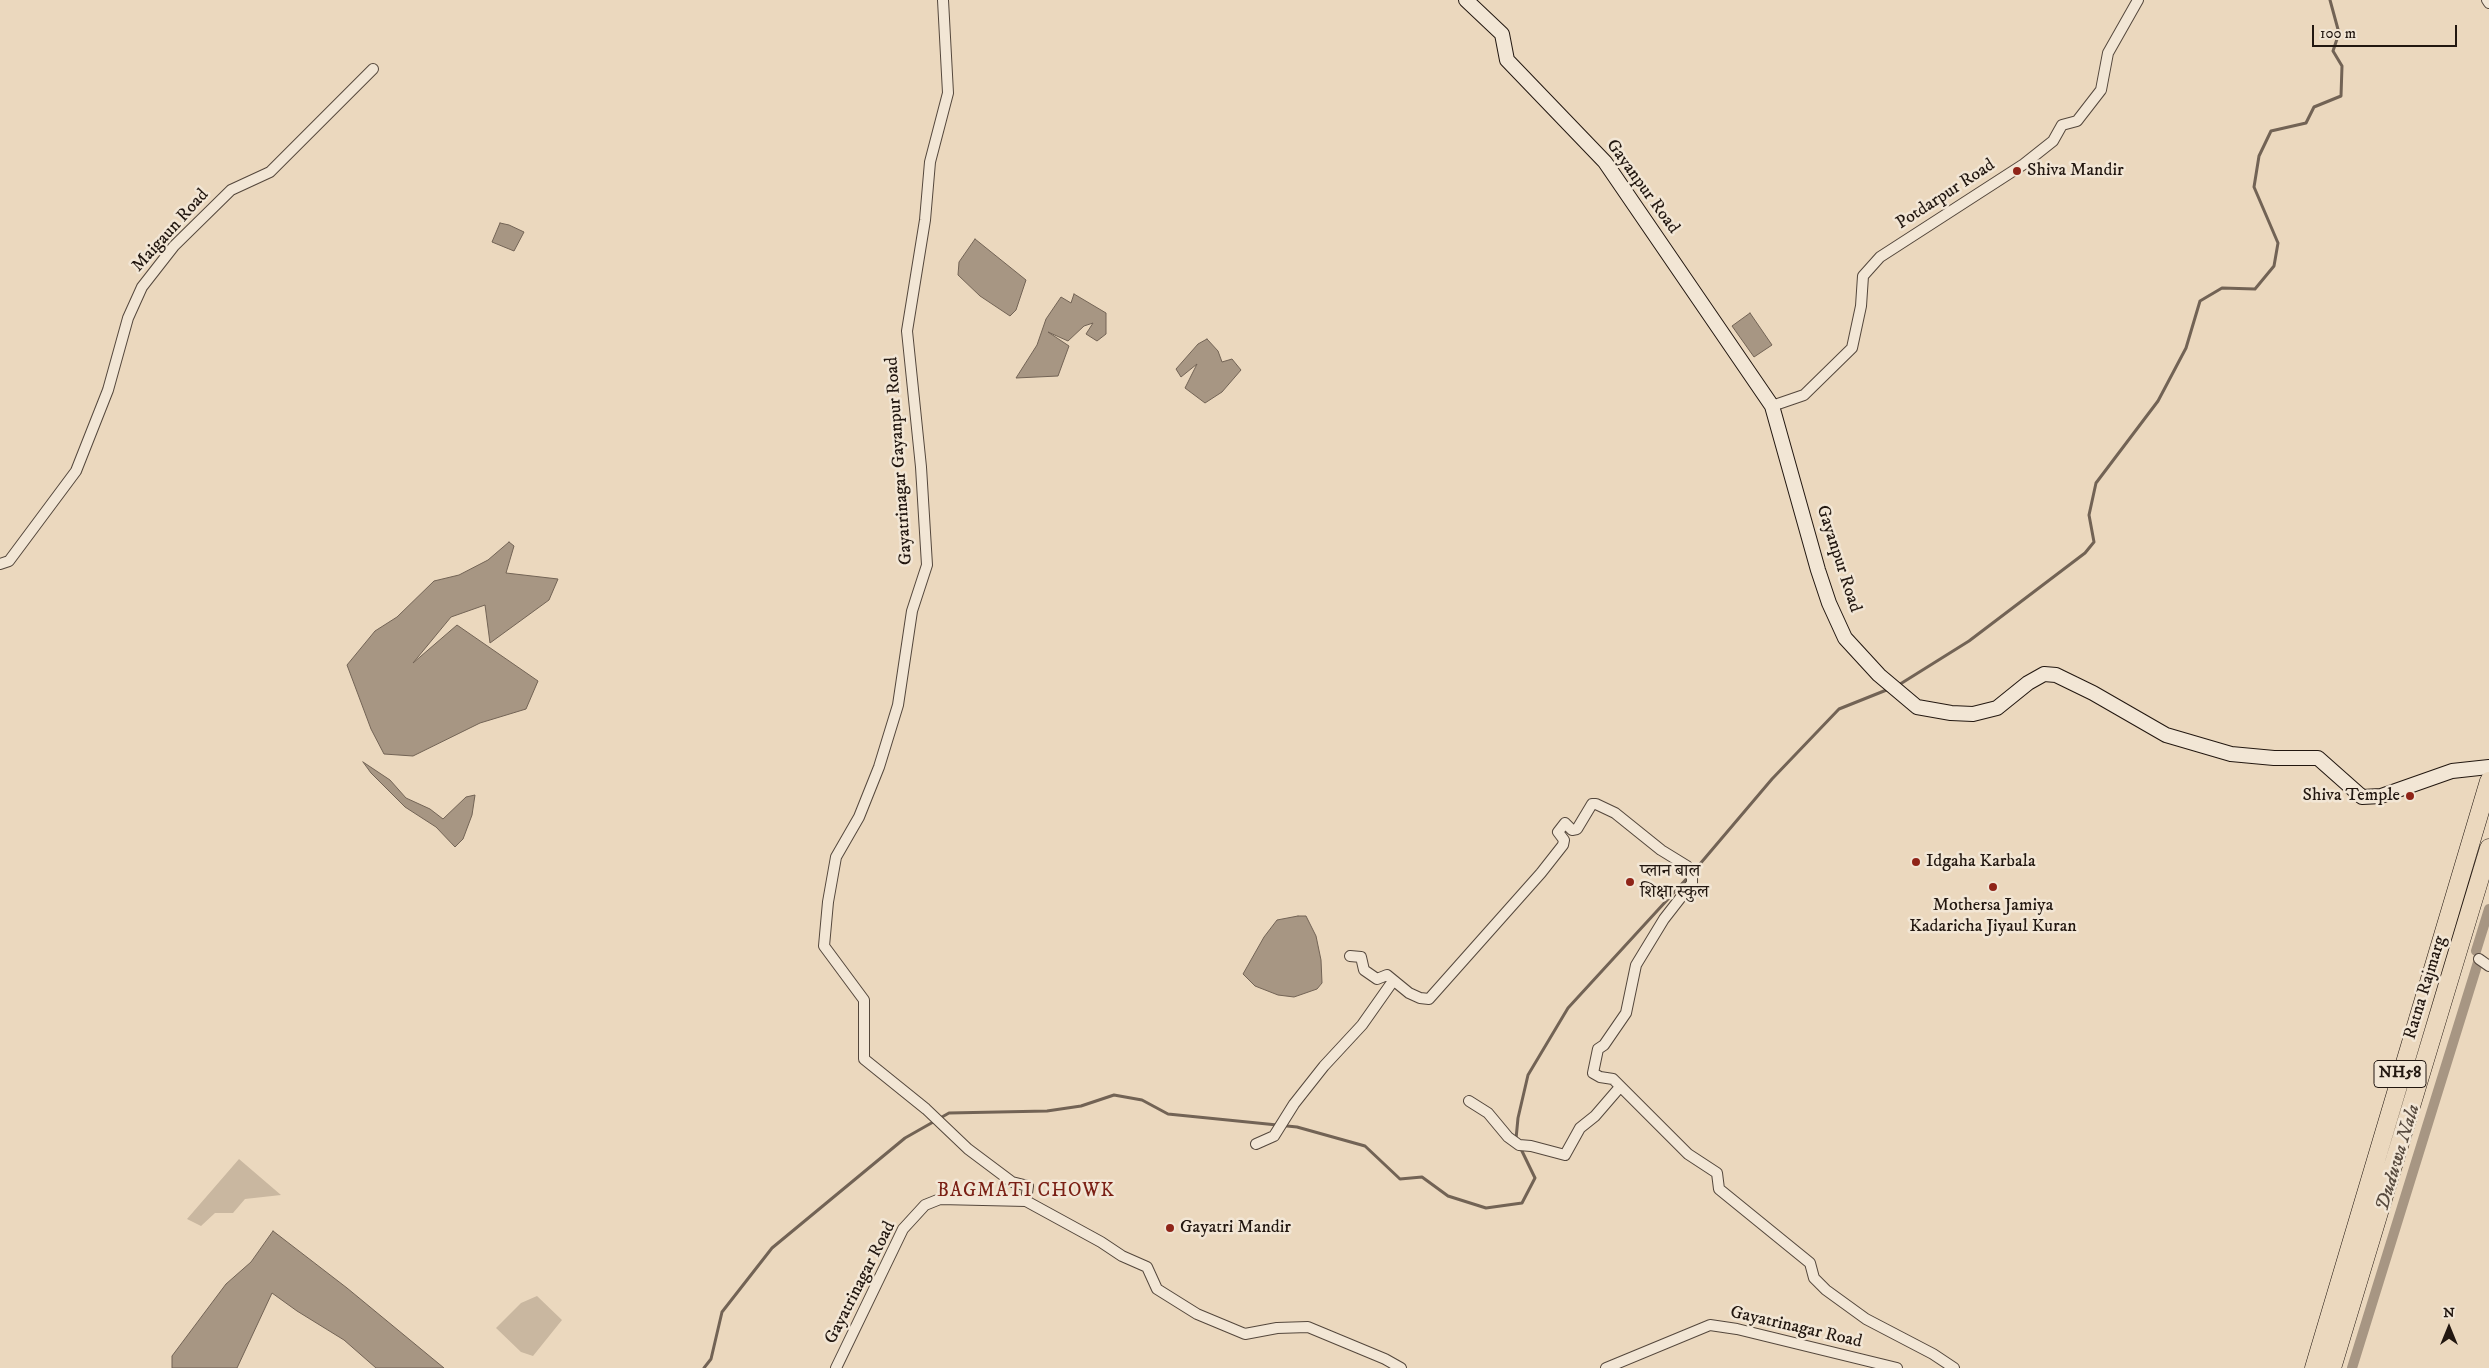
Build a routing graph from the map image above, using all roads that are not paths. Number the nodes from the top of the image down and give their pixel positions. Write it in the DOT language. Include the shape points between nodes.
graph roads {
  1 [pos="943,0"];
  2 [pos="1466,0"];
  3 [pos="2138,0"];
  4 [pos="373,69"];
  5 [pos="1772,406"];
  6 [pos="0,564"];
  7 [pos="2489,767"];
  8 [pos="2489,781"];
  9 [pos="2489,848"];
  10 [pos="1350,956"];
  11 [pos="2479,959"];
  12 [pos="2489,966"];
  13 [pos="1393,981"];
  14 [pos="1620,1086"];
  15 [pos="1468,1101"];
  16 [pos="1256,1144"];
  17 [pos="1026,1201"];
  18 [pos="836,1368"];
  19 [pos="1400,1368"];
  20 [pos="1606,1368"];
  21 [pos="1897,1368"];
  22 [pos="1954,1368"];
  23 [pos="2314,1368"];
  24 [pos="2332,1368"];
  1 -- 17 [label="street, Gayatrinagar Gayanpur Road" via="948,93 930,162 926,220 906,332 928,565 912,611 898,704 879,767 859,817 836,857 824,946 864,1000 864,1059 968,1150 1012,1182 1028,1186"];
  2 -- 5 [label="street, Gayanpur Road" via="1502,34 1507,60 1605,162"];
  3 -- 5 [label="street, Potdarpur Road" via="2108,53 2101,90 2077,121 2062,125 2053,141 2024,164 1880,257 1863,276 1861,306 1852,348 1804,395"];
  4 -- 6 [label="street, Maigaun Road" via="270,172 231,190 174,246 142,287 128,318 108,390 76,471 9,561"];
  5 -- 7 [label="street, Gayanpur Road" via="1829,602 1846,638 1879,675 1916,707 1951,714 1974,714 1997,708 2044,674 2056,675 2166,735 2231,754 2318,758 2362,796 2381,796 2452,772"];
  8 -- 23 [label="highway, Ratna Rajmarg / NH58"];
  9 -- 24 [label="highway, Ratna Rajmarg / NH58"];
  10 -- 13 [label="street" via="1361,957 1364,970 1377,979 1386,975"];
  11 -- 12 [label="street"];
  13 -- 14 [label="street" via="1420,998 1429,999 1541,873 1564,840 1558,832 1565,823 1572,830 1578,829 1592,804 1609,810 1692,872 1692,883 1664,919 1636,965 1629,1004 1622,1021 1598,1049 1593,1073 1613,1079"];
  13 -- 16 [label="street" via="1362,1025 1300,1096 1274,1136"];
  14 -- 15 [label="street" via="1595,1116 1580,1128 1565,1155 1518,1145 1508,1138 1488,1113"];
  14 -- 22 [label="street" via="1688,1154 1717,1173 1719,1190 1810,1263 1814,1278 1826,1290 1866,1319"];
  17 -- 18 [label="street, Gayatrinagar Road" via="940,1199 925,1205 903,1229"];
  17 -- 19 [label="street, Gayatrinagar Road" via="1147,1267 1157,1289 1197,1314 1245,1334 1308,1327"];
  20 -- 21 [label="street, Gayatrinagar Road" via="1710,1325"];
}
